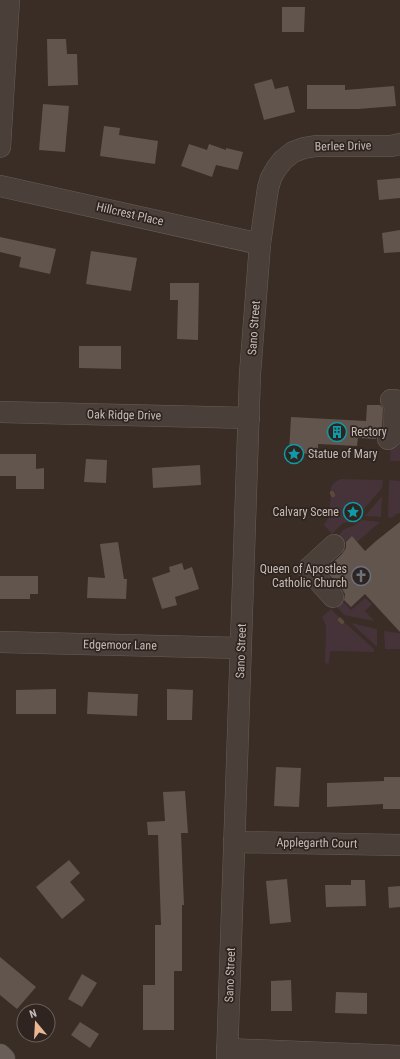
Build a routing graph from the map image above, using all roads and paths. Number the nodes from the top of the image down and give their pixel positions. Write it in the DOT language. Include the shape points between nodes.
graph roads {
  1 [pos="10,0"];
  2 [pos="400,144"];
  3 [pos="0,147"];
  4 [pos="0,186"];
  5 [pos="260,244"];
  6 [pos="391,400"];
  7 [pos="0,412"];
  8 [pos="249,418"];
  9 [pos="388,439"];
  10 [pos="334,546"];
  11 [pos="333,597"];
  12 [pos="0,642"];
  13 [pos="241,648"];
  14 [pos="234,842"];
  15 [pos="400,845"];
  16 [pos="227,1054"];
  17 [pos="0,1055"];
  18 [pos="400,1056"];
  19 [pos="4,1059"];
  1 -- 3 [label="street"];
  2 -- 5 [label="street, Berlee Drive" via="316,146 293,152 283,160 271,178"];
  4 -- 5 [label="street, Hillcrest Place"];
  5 -- 8 [label="street, Sano Street"];
  6 -- 9 [label="street" via="395,400 394,434"];
  7 -- 8 [label="street, Oak Ridge Drive"];
  8 -- 13 [label="street, Sano Street"];
  10 -- 11 [label="street" via="308,569"];
  12 -- 13 [label="street, Edgemoor Lane"];
  13 -- 14 [label="street, Sano Street"];
  14 -- 15 [label="street, Applegarth Court"];
  14 -- 16 [label="street, Sano Street"];
  16 -- 18 [label="street"];
  17 -- 19 [label="main road"];
}
